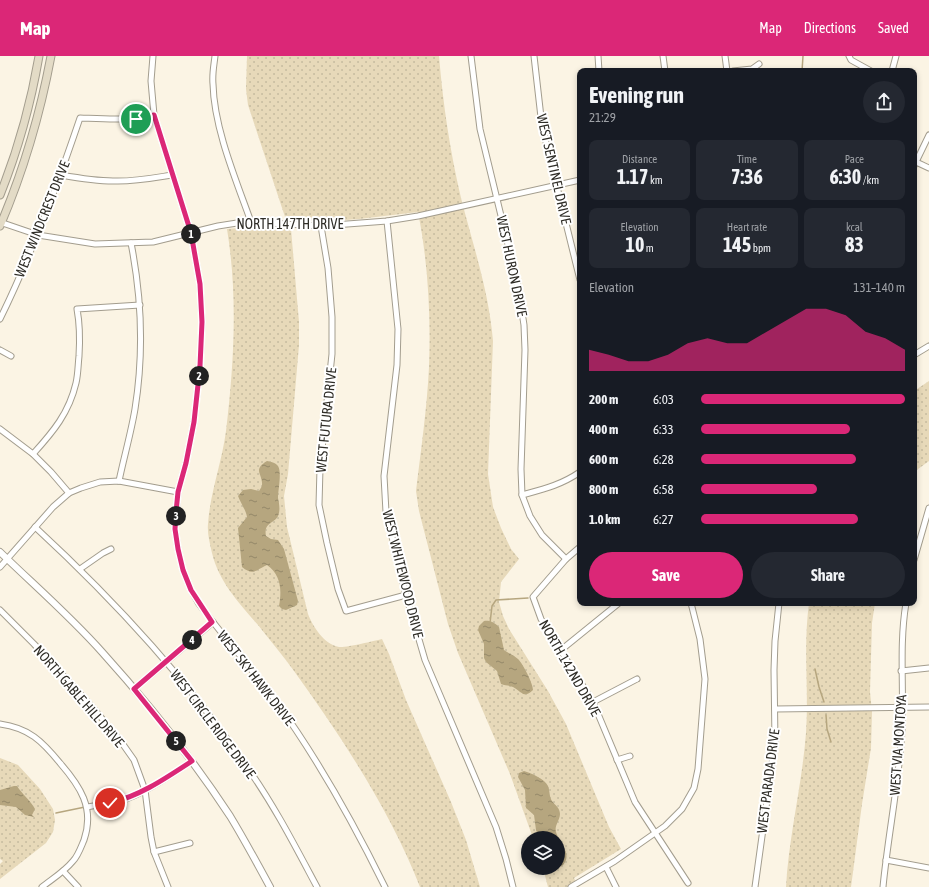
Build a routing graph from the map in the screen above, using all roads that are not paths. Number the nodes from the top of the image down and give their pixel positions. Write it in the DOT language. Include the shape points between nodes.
graph roads {
  1 [pos="40,56"];
  2 [pos="51,56"];
  3 [pos="153,56"];
  4 [pos="215,56"];
  5 [pos="471,56"];
  6 [pos="534,56"];
  7 [pos="598,56"];
  8 [pos="663,56"];
  9 [pos="725,56"];
  10 [pos="849,56"];
  11 [pos="896,56"];
  12 [pos="759,64"];
  13 [pos="599,68"];
  14 [pos="665,68"];
  15 [pos="727,68"];
  16 [pos="753,68"];
  17 [pos="866,68"];
  18 [pos="893,68"];
  19 [pos="154,115"];
  20 [pos="929,135"];
  21 [pos="917,159"];
  22 [pos="917,164"];
  23 [pos="929,168"];
  24 [pos="61,175"];
  25 [pos="172,175"];
  26 [pos="577,181"];
  27 [pos="556,185"];
  28 [pos="0,195"];
  29 [pos="497,198"];
  30 [pos="387,221"];
  31 [pos="251,222"];
  32 [pos="1,224"];
  33 [pos="321,226"];
  34 [pos="191,233"];
  35 [pos="38,235"];
  36 [pos="131,243"];
  37 [pos="577,268"];
  38 [pos="140,305"];
  39 [pos="0,319"];
  40 [pos="929,346"];
  41 [pos="0,350"];
  42 [pos="917,353"];
  43 [pos="12,356"];
  44 [pos="0,429"];
  45 [pos="33,454"];
  46 [pos="577,474"];
  47 [pos="119,481"];
  48 [pos="178,492"];
  49 [pos="69,494"];
  50 [pos="522,495"];
  51 [pos="929,508"];
  52 [pos="927,517"];
  53 [pos="35,527"];
  54 [pos="111,549"];
  55 [pos="577,550"];
  56 [pos="917,550"];
  57 [pos="0,552"];
  58 [pos="7,559"];
  59 [pos="566,559"];
  60 [pos="0,567"];
  61 [pos="80,569"];
  62 [pos="406,595"];
  63 [pos="615,606"];
  64 [pos="692,606"];
  65 [pos="779,606"];
  66 [pos="906,606"];
  67 [pos="0,610"];
  68 [pos="212,622"];
  69 [pos="561,650"];
  70 [pos="166,662"];
  71 [pos="929,668"];
  72 [pos="901,671"];
  73 [pos="637,679"];
  74 [pos="134,689"];
  75 [pos="593,702"];
  76 [pos="902,707"];
  77 [pos="929,707"];
  78 [pos="775,709"];
  79 [pos="0,724"];
  80 [pos="630,756"];
  81 [pos="617,760"];
  82 [pos="192,761"];
  83 [pos="145,790"];
  84 [pos="87,807"];
  85 [pos="656,833"];
  86 [pos="190,843"];
  87 [pos="154,852"];
  88 [pos="886,860"];
  89 [pos="606,867"];
  90 [pos="929,868"];
  91 [pos="63,871"];
  92 [pos="688,883"];
  93 [pos="42,887"];
  94 [pos="78,887"];
  95 [pos="168,887"];
  96 [pos="270,887"];
  97 [pos="317,887"];
  98 [pos="385,887"];
  99 [pos="514,887"];
  100 [pos="571,887"];
  101 [pos="616,887"];
  102 [pos="754,887"];
  103 [pos="883,887"];
  1 -- 28 [label="main road" via="20,137"];
  2 -- 32 [label="main road" via="32,138"];
  3 -- 19 [label="street, WEST SKY HAWK DRIVE"];
  4 -- 31 [label="street" via="213,83 216,109 224,144"];
  5 -- 29 [label="street, WEST HURON DRIVE" via="480,128"];
  6 -- 27 [label="street, WEST SENTINEL DRIVE" via="542,126"];
  7 -- 13 [label="street"];
  8 -- 14 [label="street"];
  9 -- 15 [label="street"];
  10 -- 17 [label="street" via="851,60"];
  11 -- 18 [label="street"];
  12 -- 16 [label="street"];
  19 -- 24 [label="street, WEST WINDCREST DRIVE" via="115,120 80,118"];
  19 -- 25 [label="street, WEST SKY HAWK DRIVE"];
  20 -- 21 [label="street"];
  22 -- 23 [label="street"];
  24 -- 25 [label="street" via="115,182"];
  24 -- 35 [label="street, WEST WINDCREST DRIVE"];
  25 -- 34 [label="street, WEST SKY HAWK DRIVE"];
  26 -- 27 [label="street, NORTH 147TH DRIVE"];
  27 -- 29 [label="street, NORTH 147TH DRIVE"];
  27 -- 37 [label="street, WEST SENTINEL DRIVE"];
  29 -- 30 [label="street, NORTH 147TH DRIVE"];
  29 -- 50 [label="street, WEST HURON DRIVE" via="518,286 524,325"];
  30 -- 33 [label="street, NORTH 147TH DRIVE"];
  30 -- 62 [label="street, WEST WHITEWOOD DRIVE" via="398,329 397,365 384,494"];
  31 -- 33 [label="street, NORTH 147TH DRIVE"];
  31 -- 34 [label="street, NORTH 147TH DRIVE" via="218,226"];
  32 -- 35 [label="street, NORTH 147TH DRIVE"];
  33 -- 62 [label="street, WEST FUTURA DRIVE" via="332,317 332,354 320,468 319,505 327,543 346,611"];
  34 -- 36 [label="street, NORTH 147TH DRIVE" via="153,242"];
  34 -- 48 [label="street, WEST SKY HAWK DRIVE" via="200,284 200,366 194,422"];
  35 -- 36 [label="street, NORTH 147TH DRIVE" via="95,244"];
  35 -- 39 [label="street, WEST WINDCREST DRIVE"];
  36 -- 38 [label="street"];
  38 -- 45 [label="street" via="77,309 80,322 79,352 76,382 70,404 53,433"];
  38 -- 47 [label="street" via="140,350 135,408"];
  40 -- 42 [label="street"];
  41 -- 43 [label="street"];
  44 -- 45 [label="street"];
  45 -- 49 [label="street"];
  46 -- 50 [label="street" via="548,488"];
  47 -- 48 [label="street"];
  47 -- 49 [label="street" via="100,482"];
  48 -- 68 [label="street, WEST SKY HAWK DRIVE" via="175,529 183,570 191,590"];
  49 -- 53 [label="street"];
  50 -- 59 [label="street, WEST HURON DRIVE" via="530,516 542,535"];
  51 -- 52 [label="street"];
  52 -- 56 [label="street"];
  53 -- 58 [label="street"];
  53 -- 61 [label="street, WEST CIRCLE RIDGE DRIVE"];
  54 -- 61 [label="street"];
  55 -- 59 [label="street"];
  57 -- 58 [label="street"];
  58 -- 60 [label="street"];
  58 -- 74 [label="street" via="61,610"];
  59 -- 69 [label="street, NORTH 142ND DRIVE" via="533,597 541,619"];
  61 -- 70 [label="street, WEST CIRCLE RIDGE DRIVE"];
  62 -- 99 [label="street, WEST WHITEWOOD DRIVE" via="425,660 496,827"];
  63 -- 69 [label="street"];
  64 -- 85 [label="street" via="705,670 698,769 694,788 682,809"];
  65 -- 78 [label="street, WEST PARADA DRIVE" via="775,641"];
  66 -- 72 [label="street, WEST VIA MONTOYA"];
  67 -- 83 [label="street, NORTH GABLE HILL DRIVE" via="63,675 122,743 134,760"];
  68 -- 70 [label="street"];
  68 -- 98 [label="street, WEST SKY HAWK DRIVE" via="275,701 323,773 350,817"];
  69 -- 75 [label="street, NORTH 142ND DRIVE"];
  70 -- 74 [label="street"];
  70 -- 97 [label="street, WEST CIRCLE RIDGE DRIVE" via="248,768"];
  71 -- 72 [label="street"];
  72 -- 76 [label="street, WEST VIA MONTOYA"];
  73 -- 75 [label="street"];
  74 -- 82 [label="street"];
  75 -- 81 [label="street, NORTH 142ND DRIVE"];
  76 -- 77 [label="street"];
  76 -- 78 [label="street"];
  76 -- 88 [label="street, WEST VIA MONTOYA" via="899,767"];
  78 -- 102 [label="street, WEST PARADA DRIVE" via="775,742"];
  79 -- 84 [label="street" via="22,729 39,740 78,785"];
  80 -- 81 [label="street"];
  81 -- 85 [label="street, NORTH 142ND DRIVE" via="635,802"];
  82 -- 83 [label="street"];
  82 -- 96 [label="street" via="230,817"];
  83 -- 84 [label="street" via="120,801"];
  83 -- 87 [label="street, NORTH GABLE HILL DRIVE"];
  84 -- 91 [label="street" via="88,825 82,846 74,860"];
  85 -- 89 [label="street"];
  85 -- 92 [label="street, NORTH 142ND DRIVE"];
  86 -- 87 [label="street"];
  87 -- 95 [label="street, NORTH GABLE HILL DRIVE"];
  88 -- 90 [label="street"];
  88 -- 103 [label="street, WEST VIA MONTOYA"];
  89 -- 100 [label="street"];
  89 -- 101 [label="street"];
  91 -- 93 [label="street"];
  91 -- 94 [label="street"];
}
